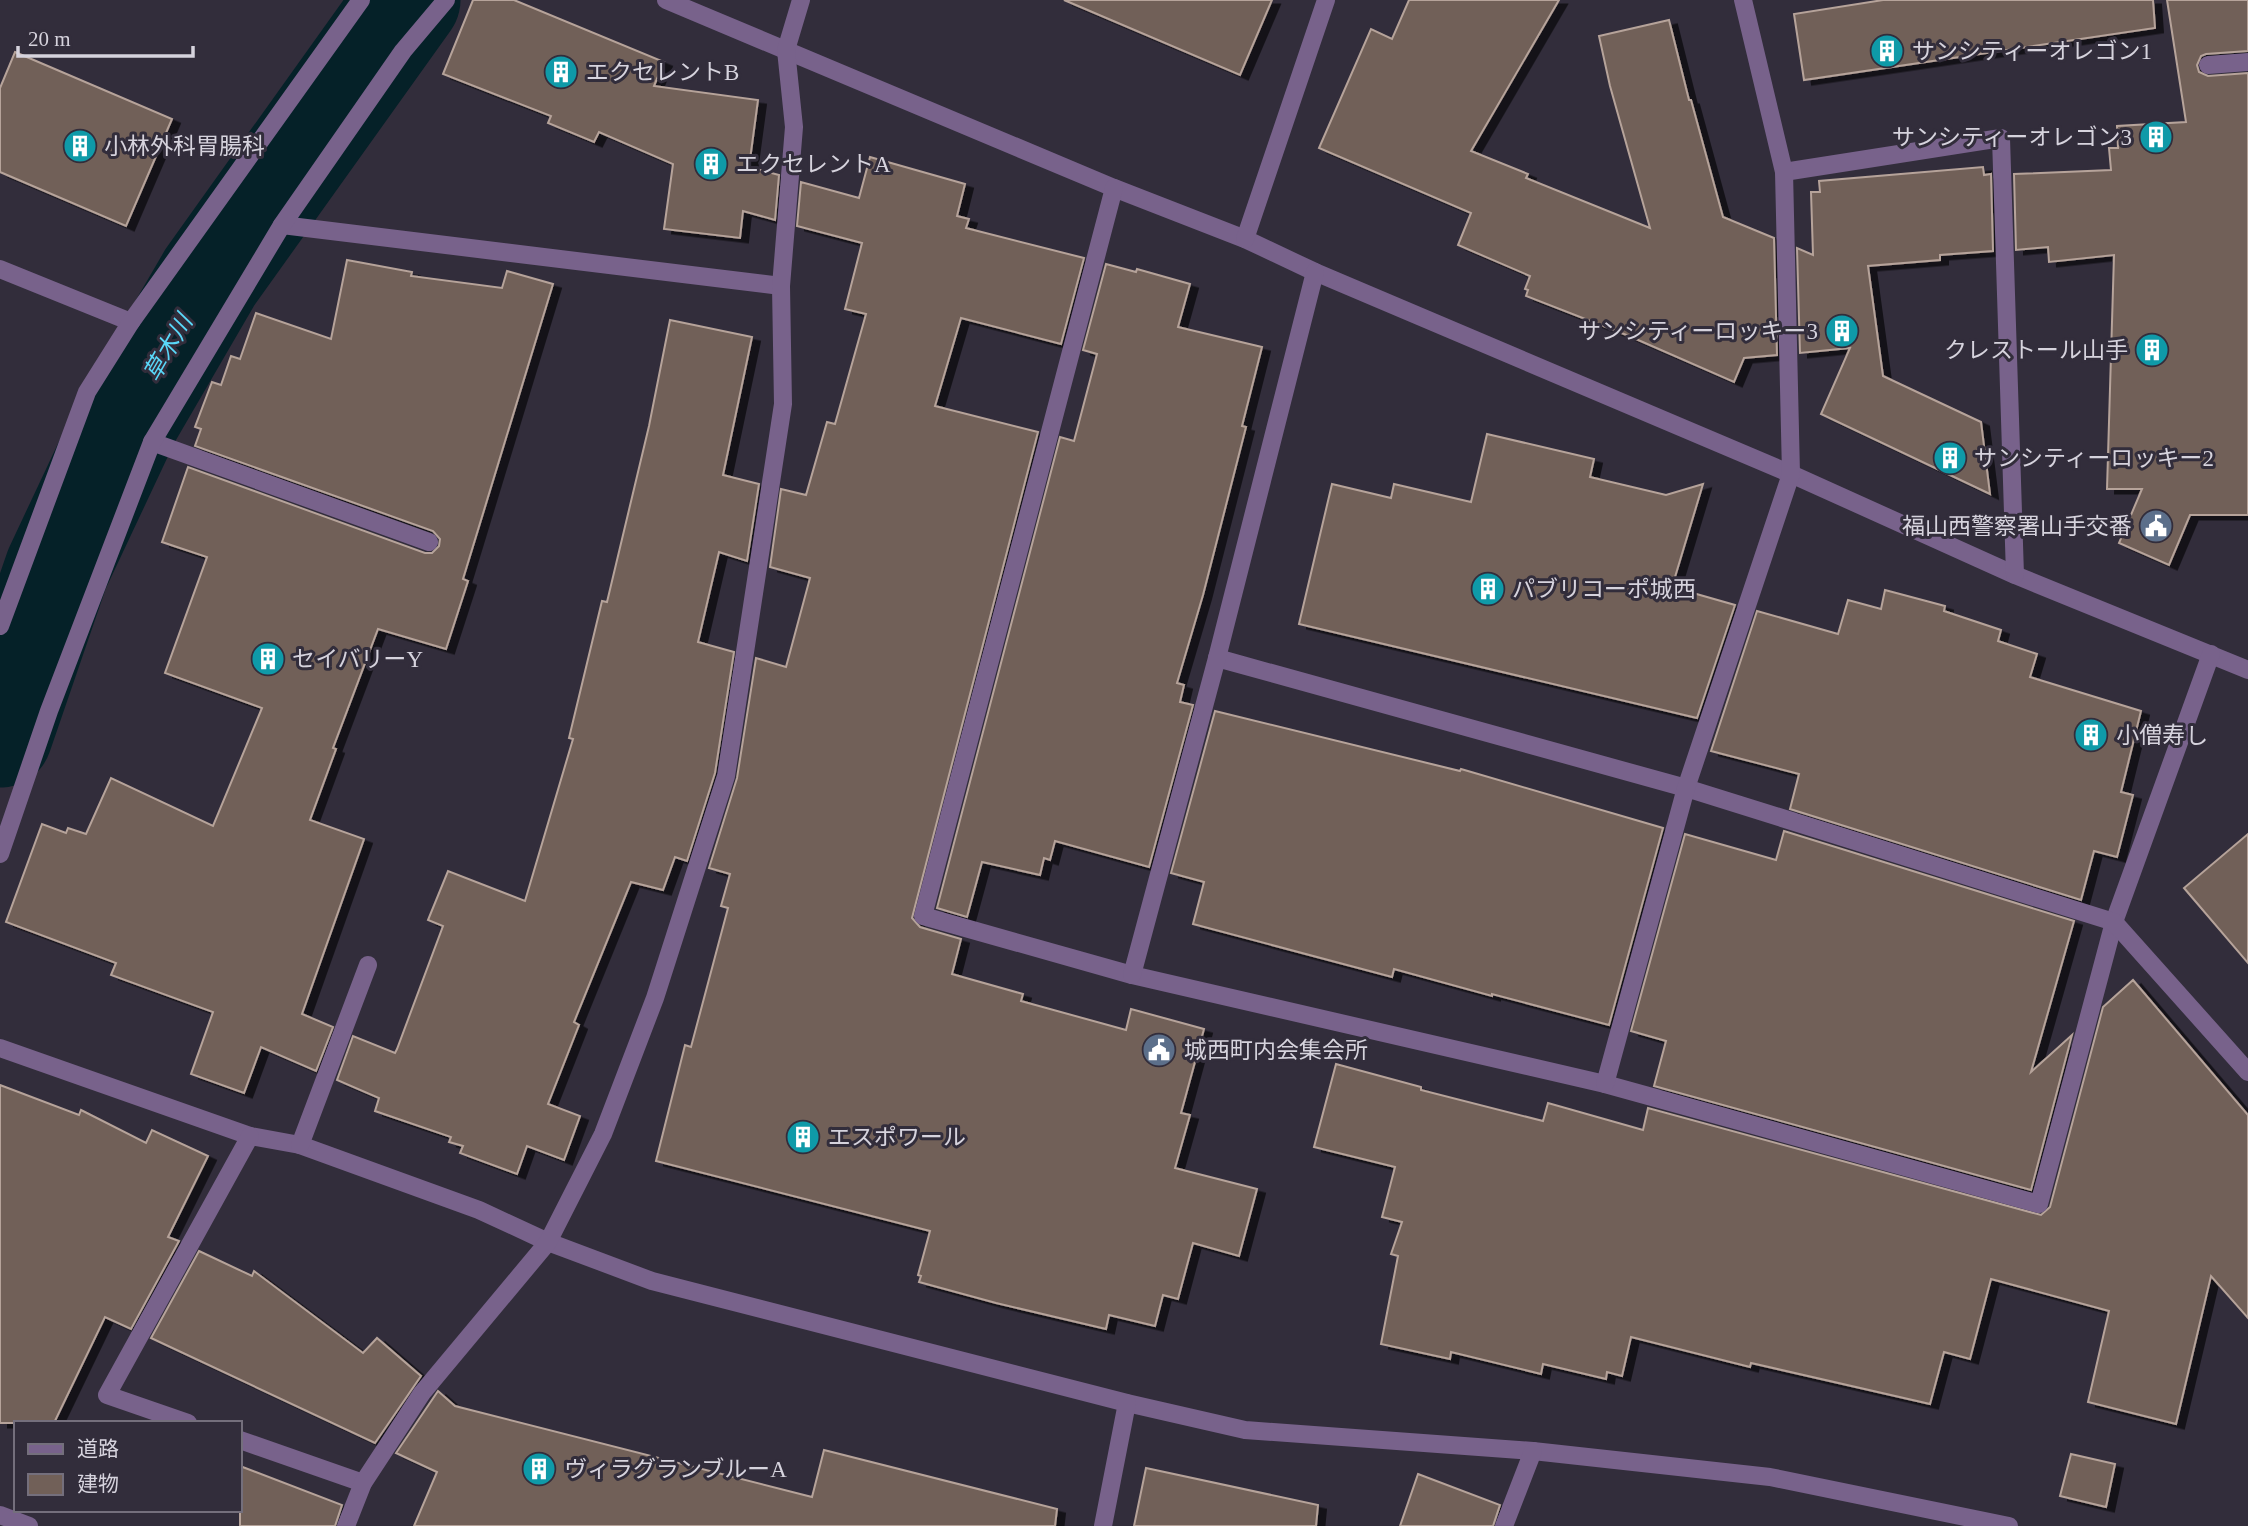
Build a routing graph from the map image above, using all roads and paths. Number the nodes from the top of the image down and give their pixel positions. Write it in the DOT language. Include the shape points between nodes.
graph roads {
  1 [pos="361,0"];
  2 [pos="446,0"];
  3 [pos="666,0"];
  4 [pos="801,0"];
  5 [pos="1326,0"];
  6 [pos="1743,0"];
  7 [pos="786,50"];
  8 [pos="2248,62"];
  9 [pos="2208,65"];
  10 [pos="1784,172"];
  11 [pos="1114,188"];
  12 [pos="282,225"];
  13 [pos="1245,239"];
  14 [pos="0,269"];
  15 [pos="1315,272"];
  16 [pos="780,286"];
  17 [pos="131,322"];
  18 [pos="152,442"];
  19 [pos="1791,474"];
  20 [pos="429,542"];
  21 [pos="2015,575"];
  22 [pos="0,626"];
  23 [pos="2211,654"];
  24 [pos="1217,658"];
  25 [pos="2248,670"];
  26 [pos="1686,788"];
  27 [pos="0,854"];
  28 [pos="2114,922"];
  29 [pos="368,965"];
  30 [pos="1132,975"];
  31 [pos="0,1048"];
  32 [pos="2248,1072"];
  33 [pos="1605,1084"];
  34 [pos="250,1136"];
  35 [pos="300,1145"];
  36 [pos="548,1242"];
  37 [pos="1127,1403"];
  38 [pos="182,1421"];
  39 [pos="242,1441"];
  40 [pos="1533,1451"];
  41 [pos="363,1483"];
  42 [pos="0,1515"];
  43 [pos="30,1526"];
  44 [pos="346,1526"];
  45 [pos="1102,1526"];
  46 [pos="1504,1526"];
  47 [pos="2009,1526"];
  1 -- 17 [label="street"];
  2 -- 12 [label="street" via="403,51"];
  3 -- 7 [label="street"];
  4 -- 7 [label="street"];
  5 -- 13 [label="street"];
  6 -- 10 [label="street"];
  7 -- 11 [label="street"];
  7 -- 16 [label="street" via="794,127"];
  8 -- 9 [label="street"];
  10 -- 19 [label="street"];
  10 -- 21 [label="street" via="2001,138"];
  11 -- 13 [label="street"];
  11 -- 30 [label="street" via="923,916"];
  12 -- 16 [label="street"];
  12 -- 18 [label="street"];
  13 -- 15 [label="street"];
  14 -- 17 [label="street"];
  15 -- 19 [label="street"];
  15 -- 24 [label="street"];
  16 -- 36 [label="street" via="783,404 726,776 655,998 603,1134"];
  17 -- 22 [label="street" via="87,392"];
  18 -- 20 [label="street"];
  18 -- 27 [label="street"];
  19 -- 21 [label="street"];
  19 -- 26 [label="street"];
  21 -- 23 [label="street"];
  23 -- 25 [label="street"];
  23 -- 28 [label="street"];
  24 -- 26 [label="street"];
  24 -- 30 [label="street"];
  26 -- 28 [label="street"];
  26 -- 33 [label="street"];
  28 -- 32 [label="street"];
  28 -- 33 [label="street" via="2039,1205"];
  29 -- 35 [label="street"];
  30 -- 33 [label="street"];
  31 -- 34 [label="street"];
  34 -- 35 [label="street"];
  34 -- 38 [label="street" via="107,1395"];
  35 -- 36 [label="street" via="479,1210"];
  36 -- 37 [label="street" via="652,1281"];
  36 -- 41 [label="street" via="422,1393"];
  37 -- 40 [label="street" via="1245,1430"];
  37 -- 45 [label="street"];
  39 -- 41 [label="street"];
  40 -- 46 [label="street"];
  40 -- 47 [label="street" via="1770,1477"];
  41 -- 44 [label="street"];
  42 -- 43 [label="street"];
}
